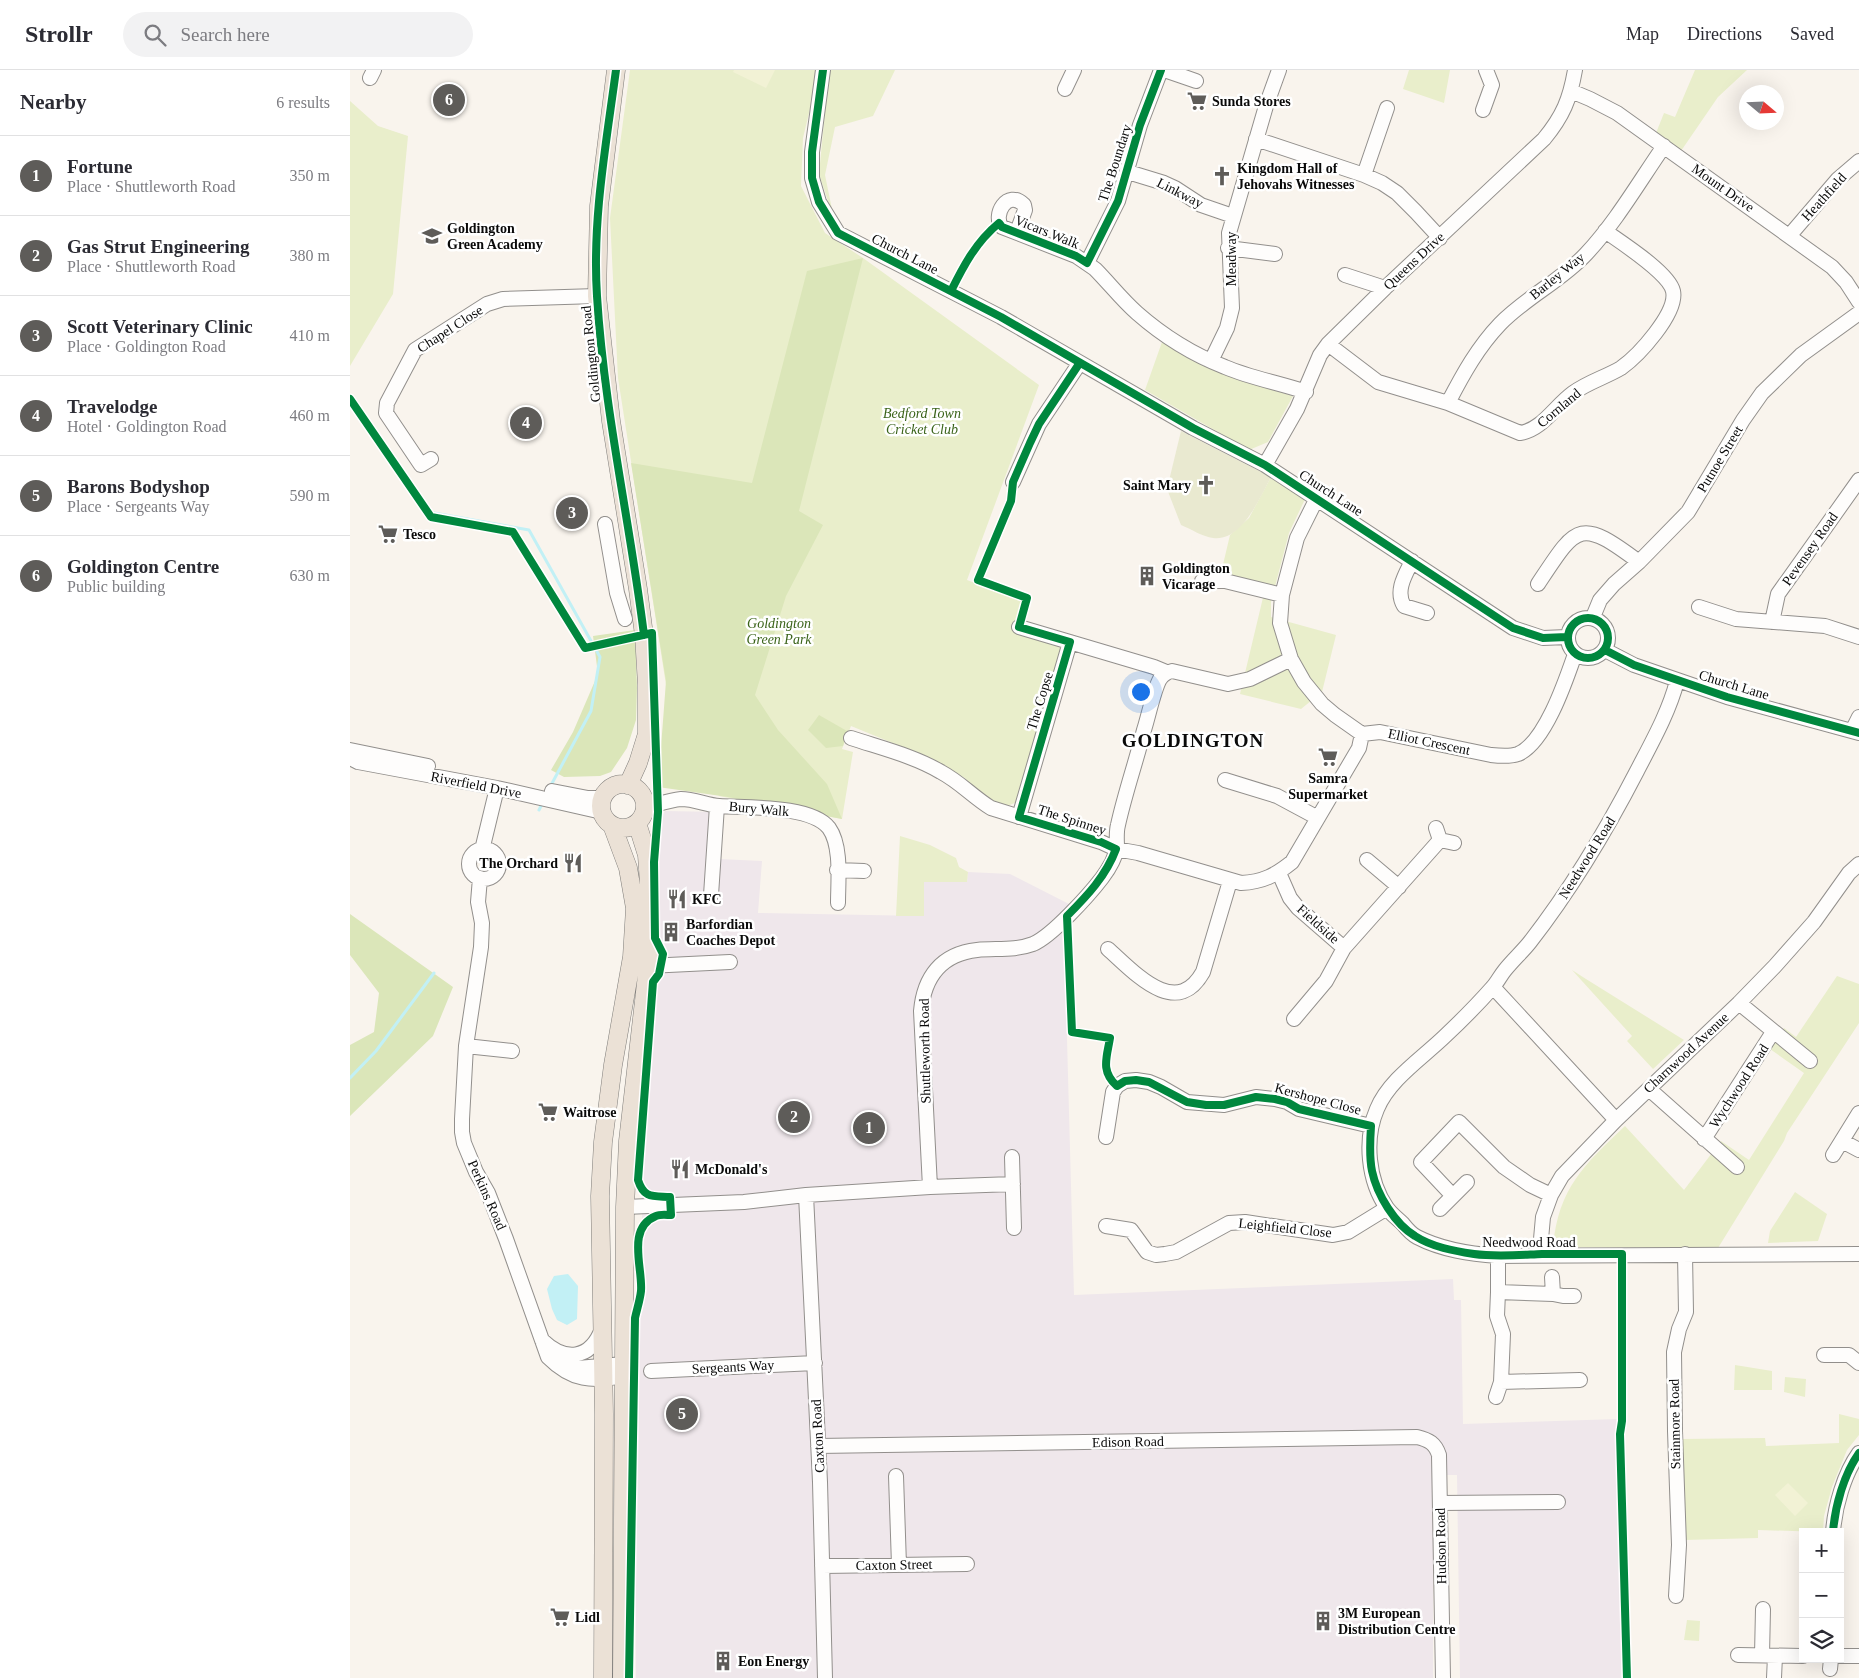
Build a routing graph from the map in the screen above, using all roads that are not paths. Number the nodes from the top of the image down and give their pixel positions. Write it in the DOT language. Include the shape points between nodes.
graph roads {
  1 [pos="616,70"];
  2 [pos="823,70"];
  3 [pos="1074,70"];
  4 [pos="1162,70"];
  5 [pos="1279,70"];
  6 [pos="1486,70"];
  7 [pos="1575,70"];
  8 [pos="1196,81"];
  9 [pos="1065,89"];
  10 [pos="1572,92"];
  11 [pos="1387,108"];
  12 [pos="1484,110"];
  13 [pos="1256,139"];
  14 [pos="1664,146"];
  15 [pos="1859,161"];
  16 [pos="1128,172"];
  17 [pos="1364,175"];
  18 [pos="1233,216"];
  19 [pos="1605,231"];
  20 [pos="1017,232"];
  21 [pos="1790,235"];
  22 [pos="1440,238"];
  23 [pos="1228,248"];
  24 [pos="1275,254"];
  25 [pos="1087,263"];
  26 [pos="1346,275"];
  27 [pos="1385,288"];
  28 [pos="597,296"];
  29 [pos="1859,302"];
  30 [pos="1859,313"];
  31 [pos="1328,344"];
  32 [pos="1211,361"];
  33 [pos="1079,364"];
  34 [pos="1306,392"];
  35 [pos="1448,402"];
  36 [pos="431,459"];
  37 [pos="1265,465"];
  38 [pos="1859,480"];
  39 [pos="1013,482"];
  40 [pos="1317,498"];
  41 [pos="605,524"];
  42 [pos="630,539"];
  43 [pos="608,544"];
  44 [pos="1412,561"];
  45 [pos="1640,562"];
  46 [pos="1202,581"];
  47 [pos="1538,584"];
  48 [pos="638,589"];
  49 [pos="617,593"];
  50 [pos="1282,595"];
  51 [pos="1699,607"];
  52 [pos="1427,613"];
  53 [pos="1593,617"];
  54 [pos="625,619"];
  55 [pos="1772,622"];
  56 [pos="1020,627"];
  57 [pos="1567,637"];
  58 [pos="1859,637"];
  59 [pos="1070,642"];
  60 [pos="1605,650"];
  61 [pos="1575,654"];
  62 [pos="1291,658"];
  63 [pos="1166,672"];
  64 [pos="1677,681"];
  65 [pos="1859,717"];
  66 [pos="1855,732"];
  67 [pos="1362,734"];
  68 [pos="851,738"];
  69 [pos="350,750"];
  70 [pos="350,758"];
  71 [pos="1225,780"];
  72 [pos="628,785"];
  73 [pos="497,788"];
  74 [pos="564,798"];
  75 [pos="717,806"];
  76 [pos="598,808"];
  77 [pos="640,816"];
  78 [pos="1019,817"];
  79 [pos="1318,818"];
  80 [pos="1443,837"];
  81 [pos="1116,849"];
  82 [pos="482,850"];
  83 [pos="1367,860"];
  84 [pos="1859,864"];
  85 [pos="838,870"];
  86 [pos="864,871"];
  87 [pos="1279,873"];
  88 [pos="480,878"];
  89 [pos="1230,881"];
  90 [pos="1399,887"];
  91 [pos="711,896"];
  92 [pos="838,903"];
  93 [pos="1344,948"];
  94 [pos="1108,949"];
  95 [pos="730,962"];
  96 [pos="648,966"];
  97 [pos="1493,987"];
  98 [pos="1739,1003"];
  99 [pos="1294,1019"];
  100 [pos="1773,1032"];
  101 [pos="466,1046"];
  102 [pos="512,1051"];
  103 [pos="1806,1052"];
  104 [pos="1649,1089"];
  105 [pos="1859,1113"];
  106 [pos="1616,1120"];
  107 [pos="1371,1126"];
  108 [pos="1106,1137"];
  109 [pos="1704,1139"];
  110 [pos="1842,1141"];
  111 [pos="1859,1150"];
  112 [pos="1833,1155"];
  113 [pos="1012,1157"];
  114 [pos="1729,1165"];
  115 [pos="1467,1182"];
  116 [pos="1013,1184"];
  117 [pos="930,1187"];
  118 [pos="806,1195"];
  119 [pos="1551,1195"];
  120 [pos="1453,1196"];
  121 [pos="625,1207"];
  122 [pos="1387,1208"];
  123 [pos="1440,1209"];
  124 [pos="1106,1226"];
  125 [pos="1014,1228"];
  126 [pos="1542,1254"];
  127 [pos="1685,1254"];
  128 [pos="1859,1254"];
  129 [pos="1498,1256"];
  130 [pos="1552,1277"];
  131 [pos="1498,1292"];
  132 [pos="1552,1294"];
  133 [pos="1574,1296"];
  134 [pos="602,1329"];
  135 [pos="546,1344"];
  136 [pos="1824,1355"];
  137 [pos="815,1363"];
  138 [pos="1859,1363"];
  139 [pos="624,1370"];
  140 [pos="650,1371"];
  141 [pos="603,1373"];
  142 [pos="1580,1380"];
  143 [pos="1501,1382"];
  144 [pos="1496,1397"];
  145 [pos="1436,1445"];
  146 [pos="818,1446"];
  147 [pos="1859,1453"];
  148 [pos="896,1476"];
  149 [pos="1558,1502"];
  150 [pos="1440,1503"];
  151 [pos="1834,1528"];
  152 [pos="967,1564"];
  153 [pos="899,1565"];
  154 [pos="822,1566"];
  155 [pos="1676,1596"];
  156 [pos="1763,1609"];
  157 [pos="1799,1656"];
  158 [pos="1844,1656"];
  159 [pos="1859,1656"];
  160 [pos="1754,1657"];
  161 [pos="603,1678"];
  162 [pos="622,1678"];
  163 [pos="825,1678"];
  164 [pos="1443,1678"];
  165 [pos="1774,1678"];
  1 -- 28 [label="main road, Goldington Road" via="599,206"];
  2 -- 33 [label="street, Church Lane" via="812,152 812,178 819,202 838,233 1001,317"];
  3 -- 9 [label="street"];
  4 -- 8 [label="street"];
  4 -- 16 [label="street, The Boundary" via="1140,125"];
  5 -- 13 [label="street, Meadway"];
  6 -- 12 [label="street" via="1492,85"];
  7 -- 10 [label="street, Queens Drive"];
  10 -- 14 [label="street, Mount Drive" via="1617,113"];
  10 -- 22 [label="street, Queens Drive" via="1557,124 1544,139"];
  11 -- 17 [label="street"];
  13 -- 17 [label="street"];
  13 -- 18 [label="street, Meadway"];
  14 -- 19 [label="street, Barley Way"];
  14 -- 21 [label="street, Mount Drive"];
  15 -- 21 [label="street, Heathfield" via="1838,179"];
  16 -- 18 [label="street, Linkway" via="1175,188 1201,205"];
  16 -- 25 [label="street, The Boundary" via="1118,201"];
  17 -- 22 [label="street" via="1397,193"];
  18 -- 23 [label="street, Meadway"];
  19 -- 35 [label="street, Barley Way" via="1569,270 1501,323 1475,355"];
  19 -- 35 [label="street, Cornland" via="1670,283 1672,305 1649,342 1621,368 1574,392 1530,432 1520,433 1504,428"];
  20 -- 25 [label="street, Vicars Walk"];
  21 -- 29 [label="street, Mount Drive" via="1832,267"];
  22 -- 27 [label="street, Queens Drive"];
  23 -- 24 [label="street"];
  23 -- 32 [label="street, Meadway" via="1231,318"];
  25 -- 32 [label="street, Vicars Walk" via="1141,317 1176,342"];
  26 -- 27 [label="street"];
  27 -- 31 [label="street, Queens Drive"];
  28 -- 36 [label="street, Chapel Close" via="503,299 487,304 415,350 387,403 386,413 421,466"];
  28 -- 42 [label="main road, Goldington Road" via="609,404"];
  30 -- 45 [label="street, Putnoe Street" via="1801,355 1762,393 1688,512"];
  31 -- 34 [label="street, Queens Drive" via="1320,355"];
  31 -- 35 [label="street, Cornland" via="1378,382"];
  32 -- 34 [label="street, Vicars Walk"];
  33 -- 37 [label="street, Church Lane"];
  33 -- 39 [label="street" via="1040,424"];
  34 -- 37 [label="street, Queens Drive"];
  37 -- 40 [label="street, Church Lane"];
  38 -- 55 [label="street, Pevensey Road" via="1778,594"];
  40 -- 44 [label="street, Church Lane"];
  40 -- 50 [label="street" via="1297,538"];
  41 -- 43 [label="street"];
  42 -- 43 [label="street"];
  42 -- 48 [label="main road, Goldington Road"];
  43 -- 49 [label="street"];
  44 -- 52 [label="street" via="1400,592 1401,600 1404,606"];
  44 -- 57 [label="street, Church Lane" via="1513,628 1543,638"];
  45 -- 47 [label="street" via="1612,542 1590,532 1571,538"];
  45 -- 53 [label="street, Putnoe Street" via="1600,600"];
  46 -- 50 [label="street" via="1224,581"];
  48 -- 49 [label="street"];
  48 -- 72 [label="main road, Goldington Road" via="647,684 646,734"];
  49 -- 54 [label="street"];
  50 -- 62 [label="street" via="1280,623"];
  51 -- 55 [label="street" via="1736,618"];
  53 -- 57 [label="street" via="1581,618 1570,626"];
  53 -- 60 [label="street" via="1607,630 1609,640"];
  55 -- 58 [label="street" via="1825,626"];
  56 -- 59 [label="street"];
  57 -- 61 [label="street"];
  59 -- 63 [label="street"];
  59 -- 78 [label="street, The Copse"];
  60 -- 61 [label="street" via="1598,656 1587,658"];
  60 -- 64 [label="street, Church Lane"];
  61 -- 67 [label="street, Elliot Crescent" via="1546,725 1539,736 1518,754 1491,755 1380,732"];
  62 -- 63 [label="street" via="1250,679 1228,684"];
  62 -- 67 [label="street" via="1304,682 1322,704"];
  63 -- 81 [label="street, Shuttleworth Road" via="1160,679 1117,827"];
  64 -- 66 [label="street, Church Lane"];
  64 -- 97 [label="street, Needwood Road" via="1673,698 1647,752 1600,840 1554,909"];
  65 -- 66 [label="street"];
  67 -- 79 [label="street, The Spinney" via="1358,748"];
  68 -- 78 [label="street, The Spinney" via="940,771 991,808"];
  69 -- 74 [label="street, Riverfield Drive"];
  70 -- 73 [label="street, Riverfield Drive"];
  71 -- 79 [label="street" via="1277,796"];
  72 -- 76 [label="main road" via="620,784 608,789"];
  72 -- 77 [label="main road" via="640,792 644,800"];
  73 -- 74 [label="street, Riverfield Drive"];
  73 -- 82 [label="street"];
  74 -- 76 [label="street, Riverfield Drive"];
  75 -- 77 [label="street, Bury Walk" via="683,799"];
  75 -- 85 [label="street, Bury Walk" via="796,812 814,818 828,827 835,838"];
  75 -- 91 [label="street"];
  76 -- 77 [label="main road" via="619,828 629,827"];
  76 -- 134 [label="main road" via="628,868 635,908 632,957 603,1142 600,1196"];
  77 -- 96 [label="main road" via="648,864"];
  78 -- 81 [label="street, The Spinney"];
  79 -- 87 [label="street, The Spinney" via="1292,862"];
  80 -- 90 [label="street, Fieldside"];
  81 -- 89 [label="street, The Spinney"];
  81 -- 117 [label="street, Shuttleworth Road" via="1101,879 1081,902 1035,943 1020,948 962,953 947,960 928,981 921,1011"];
  82 -- 88 [label="street" via="471,856 469,864 472,873"];
  82 -- 88 [label="street" via="492,852 498,866 494,875"];
  83 -- 90 [label="street"];
  84 -- 98 [label="street, Charnwood Avenue" via="1814,922"];
  85 -- 86 [label="street"];
  85 -- 92 [label="street, Bury Walk"];
  87 -- 89 [label="street, The Spinney" via="1253,883"];
  87 -- 93 [label="street, Fieldside" via="1298,908"];
  88 -- 101 [label="street, Perkins Road" via="481,947"];
  89 -- 94 [label="street" via="1203,972 1189,989 1178,993 1156,988"];
  90 -- 93 [label="street, Fieldside"];
  93 -- 99 [label="street, Fieldside" via="1326,981"];
  95 -- 96 [label="street"];
  96 -- 121 [label="main road" via="628,1141"];
  97 -- 106 [label="street"];
  97 -- 107 [label="street, Needwood Road" via="1398,1080 1377,1108"];
  98 -- 100 [label="street, Wychwood Road"];
  98 -- 104 [label="street, Charnwood Avenue"];
  100 -- 103 [label="street, Wychwood Road"];
  100 -- 109 [label="street, Wychwood Road"];
  101 -- 102 [label="street"];
  101 -- 135 [label="street, Perkins Road" via="464,1143 488,1193"];
  104 -- 106 [label="street, Charnwood Avenue"];
  104 -- 109 [label="street, Wychwood Road"];
  105 -- 110 [label="street"];
  106 -- 119 [label="street, Charnwood Avenue" via="1562,1176"];
  107 -- 108 [label="street, Kershope Close" via="1299,1109 1275,1099 1256,1097 1224,1105 1187,1102 1162,1087 1136,1080 1116,1086"];
  107 -- 122 [label="street, Needwood Road" via="1372,1170"];
  109 -- 114 [label="street, Wychwood Road"];
  110 -- 111 [label="street"];
  110 -- 112 [label="street"];
  113 -- 116 [label="street"];
  115 -- 120 [label="street"];
  116 -- 117 [label="street"];
  116 -- 125 [label="street"];
  117 -- 118 [label="street"];
  118 -- 121 [label="street" via="744,1202"];
  118 -- 137 [label="street, Caxton Road"];
  119 -- 120 [label="street" via="1504,1167 1459,1122 1421,1162"];
  119 -- 126 [label="street, Charnwood Avenue" via="1543,1217"];
  120 -- 123 [label="street"];
  121 -- 139 [label="main road"];
  122 -- 124 [label="street, Leighfield Close" via="1348,1232 1333,1235 1245,1222 1229,1223 1176,1252 1156,1255 1147,1252 1131,1230"];
  122 -- 129 [label="street, Needwood Road" via="1414,1236 1429,1243 1452,1250"];
  126 -- 127 [label="street, Needwood Road"];
  126 -- 129 [label="street, Needwood Road"];
  127 -- 128 [label="street, Needwood Road"];
  127 -- 155 [label="street, Stainmore Road" via="1686,1312 1674,1352 1679,1545"];
  129 -- 131 [label="street"];
  130 -- 132 [label="street"];
  131 -- 132 [label="street"];
  131 -- 143 [label="street" via="1498,1316 1503,1334"];
  132 -- 133 [label="street"];
  134 -- 135 [label="street" via="598,1341 584,1353 569,1355"];
  134 -- 141 [label="main road"];
  135 -- 141 [label="street, Perkins Road" via="548,1357 560,1369 581,1379"];
  136 -- 138 [label="street" via="1849,1355"];
  137 -- 140 [label="street, Sergeants Way"];
  137 -- 146 [label="street, Caxton Road"];
  139 -- 141 [label="street, Perkins Road"];
  139 -- 162 [label="main road"];
  141 -- 161 [label="main road"];
  142 -- 143 [label="street"];
  143 -- 144 [label="street"];
  145 -- 146 [label="street, Edison Road" via="1417,1437"];
  145 -- 150 [label="street, Hudson Road"];
  146 -- 154 [label="street, Caxton Road"];
  147 -- 151 [label="street" via="1844,1483"];
  148 -- 153 [label="street"];
  149 -- 150 [label="street"];
  150 -- 164 [label="street, Hudson Road"];
  152 -- 153 [label="street, Caxton Street"];
  153 -- 154 [label="street, Caxton Street"];
  154 -- 163 [label="street, Caxton Road"];
  156 -- 160 [label="street"];
  157 -- 160 [label="street"];
  158 -- 159 [label="street"];
  160 -- 165 [label="street"];
}
